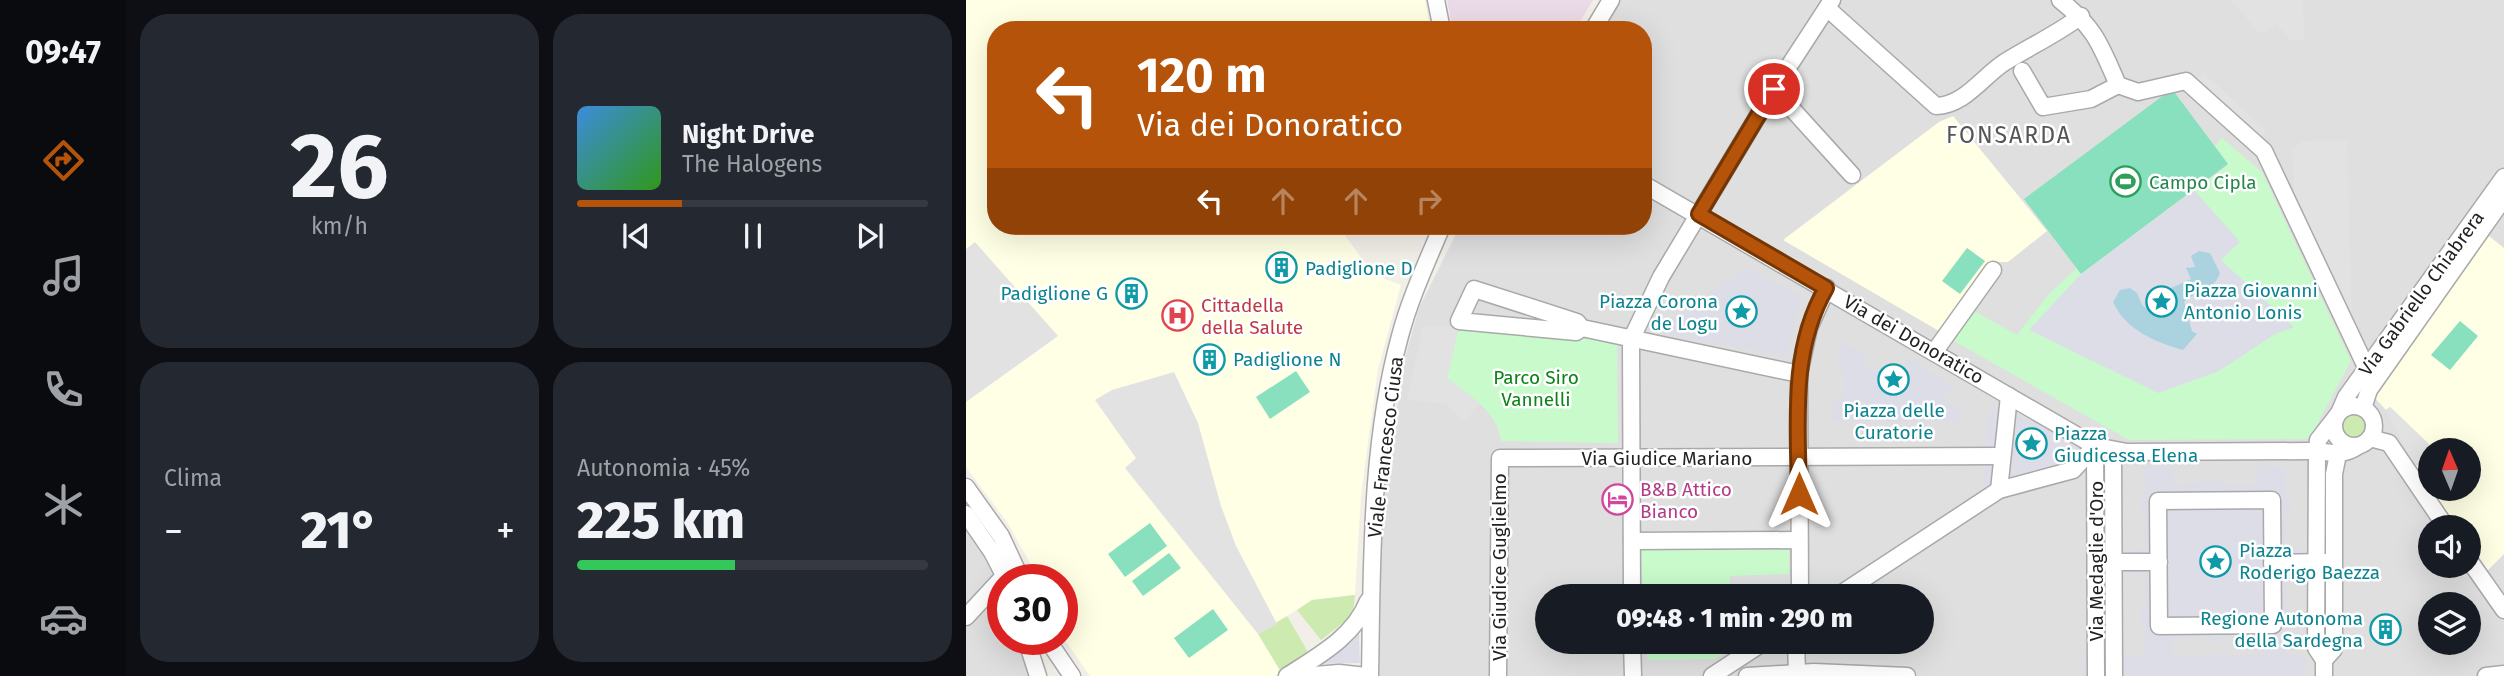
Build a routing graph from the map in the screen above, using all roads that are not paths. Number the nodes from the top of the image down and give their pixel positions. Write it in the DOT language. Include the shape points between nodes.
graph roads {
  1 [pos="1436,0"];
  2 [pos="1611,0"];
  3 [pos="2060,0"];
  4 [pos="1830,4"];
  5 [pos="2081,16"];
  6 [pos="1440,21"];
  7 [pos="1598,21"];
  8 [pos="2022,71"];
  9 [pos="2118,85"];
  10 [pos="1774,89"];
  11 [pos="1852,174"];
  12 [pos="2504,177"];
  13 [pos="1652,189"];
  14 [pos="2504,198"];
  15 [pos="1699,214"];
  16 [pos="1438,235"];
  17 [pos="1993,270"];
  18 [pos="1826,288"];
  19 [pos="1582,328"];
  20 [pos="1631,340"];
  21 [pos="1936,351"];
  22 [pos="2367,369"];
  23 [pos="1799,374"];
  24 [pos="2009,396"];
  25 [pos="2363,408"];
  26 [pos="2338,414"];
  27 [pos="2364,442"];
  28 [pos="2095,446"];
  29 [pos="2113,451"];
  30 [pos="2317,451"];
  31 [pos="2338,454"];
  32 [pos="2001,456"];
  33 [pos="1799,457"];
  34 [pos="1500,458"];
  35 [pos="1632,460"];
  36 [pos="2073,470"];
  37 [pos="2095,473"];
  38 [pos="966,487"];
  39 [pos="2000,490"];
  40 [pos="966,514"];
  41 [pos="2438,515"];
  42 [pos="1799,540"];
  43 [pos="1632,541"];
  44 [pos="2334,561"];
  45 [pos="2095,562"];
  46 [pos="2113,562"];
  47 [pos="2159,562"];
  48 [pos="2316,562"];
  49 [pos="2272,563"];
  50 [pos="997,564"];
  51 [pos="1014,564"];
  52 [pos="2481,577"];
  53 [pos="1632,584"];
  54 [pos="1800,584"];
  55 [pos="1856,584"];
  56 [pos="1371,592"];
  57 [pos="987,595"];
  58 [pos="2504,610"];
  59 [pos="2096,611"];
  60 [pos="2114,611"];
  61 [pos="966,617"];
  62 [pos="1632,654"];
  63 [pos="1746,654"];
  64 [pos="1796,654"];
  65 [pos="1031,655"];
  66 [pos="1058,655"];
  67 [pos="2324,668"];
  68 [pos="1797,672"];
  69 [pos="2504,674"];
  70 [pos="1038,676"];
  71 [pos="1072,676"];
  72 [pos="1287,676"];
  73 [pos="1303,676"];
  74 [pos="1368,676"];
  75 [pos="1498,676"];
  76 [pos="1633,676"];
  77 [pos="1712,676"];
  78 [pos="1747,676"];
  79 [pos="1907,676"];
  80 [pos="2096,676"];
  81 [pos="2114,676"];
  82 [pos="2486,676"];
  1 -- 6 [label="street"];
  2 -- 7 [label="street"];
  3 -- 5 [label="street"];
  4 -- 5 [label="street" via="1936,106 1963,96 2002,64"];
  4 -- 10 [label="street"];
  5 -- 9 [label="street" via="2095,32"];
  8 -- 9 [label="street" via="2043,107 2091,99"];
  9 -- 22 [label="street" via="2138,92 2186,81 2264,151"];
  10 -- 11 [label="street"];
  10 -- 15 [label="street"];
  12 -- 22 [label="street, Via Gabriello Chiabrera"];
  13 -- 15 [label="street, Via dei Donoratico"];
  14 -- 25 [label="street, Via Gabriello Chiabrera" via="2370,390"];
  15 -- 18 [label="street, Via dei Donoratico"];
  15 -- 20 [label="street" via="1661,277"];
  16 -- 56 [label="street, Viale Francesco Ciusa" via="1406,314 1393,364 1377,490"];
  17 -- 21 [label="street"];
  18 -- 21 [label="street, Via dei Donoratico"];
  18 -- 23 [label="street" via="1809,328"];
  19 -- 19 [label="street" via="1577,322 1474,289 1460,321 1576,332"];
  19 -- 20 [label="street"];
  20 -- 23 [label="street"];
  20 -- 35 [label="street"];
  21 -- 24 [label="street, Via dei Donoratico"];
  22 -- 26 [label="street, Via Gabriello Chiabrera"];
  23 -- 33 [label="street"];
  24 -- 28 [label="street, Via dei Donoratico"];
  24 -- 32 [label="street"];
  25 -- 26 [label="street" via="2350,406"];
  25 -- 27 [label="street" via="2373,421"];
  26 -- 27 [label="street" via="2334,426 2339,440"];
  26 -- 30 [label="street, Via Gabriello Chiabrera" via="2318,440"];
  27 -- 31 [label="street"];
  27 -- 41 [label="street" via="2389,443"];
  28 -- 29 [label="street, Via dei Donoratico"];
  28 -- 36 [label="street"];
  28 -- 37 [label="street, Via Medaglie d'Oro"];
  29 -- 30 [label="street, Via dei Donoratico"];
  29 -- 46 [label="street, Via Medaglie d'Oro"];
  30 -- 31 [label="street, Via dei Donoratico"];
  30 -- 48 [label="street"];
  31 -- 44 [label="street"];
  32 -- 33 [label="street, Via Giudice Mariano"];
  32 -- 39 [label="street"];
  33 -- 35 [label="street, Via Giudice Mariano"];
  33 -- 42 [label="street"];
  34 -- 35 [label="street, Via Giudice Mariano"];
  34 -- 75 [label="street, Via Giudice Guglielmo"];
  35 -- 43 [label="street"];
  36 -- 37 [label="street"];
  36 -- 39 [label="street"];
  37 -- 45 [label="street, Via Medaglie d'Oro"];
  38 -- 51 [label="street" via="1001,536"];
  39 -- 55 [label="street"];
  40 -- 50 [label="street"];
  42 -- 43 [label="street"];
  42 -- 54 [label="street"];
  43 -- 53 [label="street"];
  44 -- 48 [label="street"];
  44 -- 67 [label="street" via="2334,649"];
  45 -- 46 [label="street"];
  45 -- 59 [label="street, Via Medaglie d'Oro"];
  46 -- 47 [label="street"];
  46 -- 60 [label="street, Via Medaglie d'Oro"];
  47 -- 49 [label="street" via="2158,501 2272,500"];
  47 -- 49 [label="street" via="2159,626 2273,625"];
  48 -- 49 [label="street"];
  48 -- 67 [label="street" via="2316,648"];
  52 -- 58 [label="street"];
  56 -- 72 [label="street" via="1364,612 1345,635"];
  56 -- 74 [label="street, Viale Francesco Ciusa"];
  57 -- 61 [label="street"];
  59 -- 60 [label="street"];
  59 -- 80 [label="street, Via Medaglie d'Oro"];
  60 -- 81 [label="street, Via Medaglie d'Oro"];
  62 -- 76 [label="street"];
  63 -- 77 [label="street"];
  64 -- 68 [label="street"];
  65 -- 70 [label="street"];
  66 -- 71 [label="street"];
  68 -- 78 [label="street"];
  68 -- 79 [label="street"];
  69 -- 82 [label="street"];
  73 -- 74 [label="street"];
}
